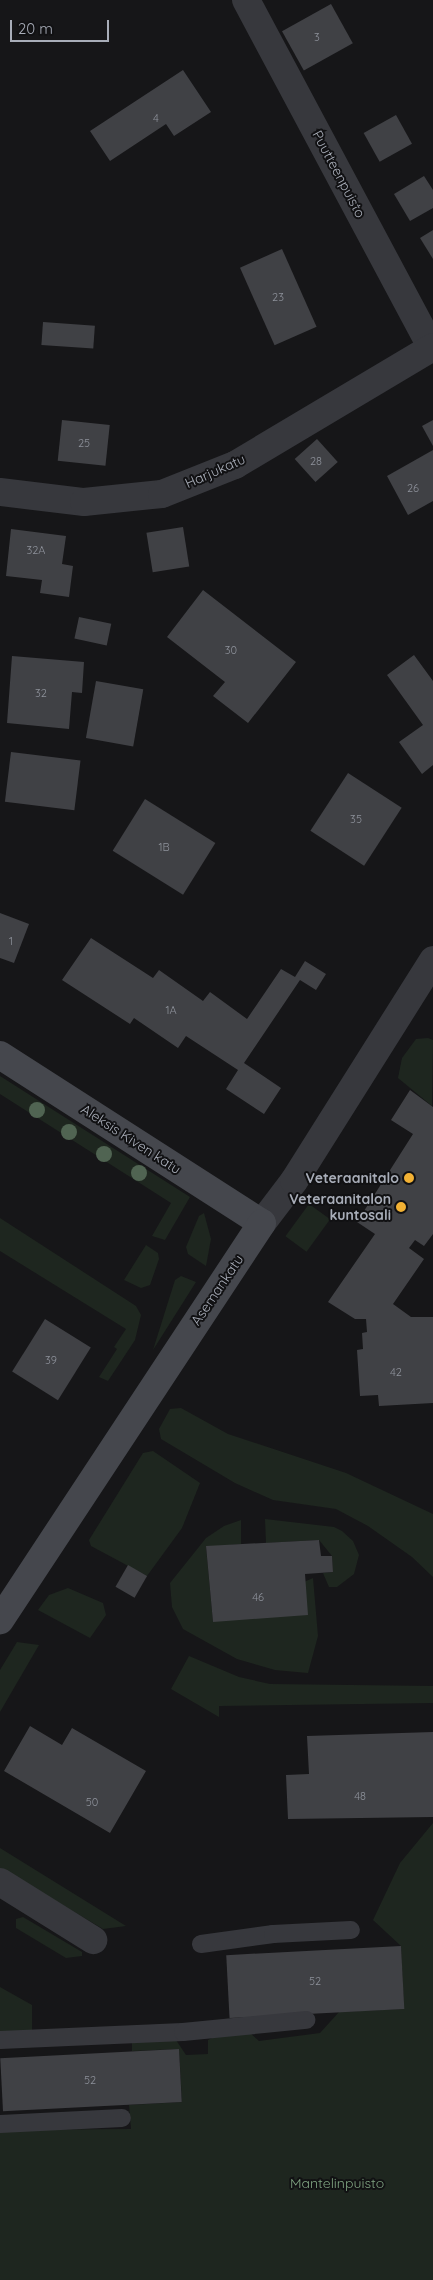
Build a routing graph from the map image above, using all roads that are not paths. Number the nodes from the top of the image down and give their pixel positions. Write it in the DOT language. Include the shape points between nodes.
graph roads {
  1 [pos="246,0"];
  2 [pos="432,348"];
  3 [pos="0,492"];
  4 [pos="433,960"];
  5 [pos="0,1055"];
  6 [pos="262,1223"];
  7 [pos="0,1620"];
  8 [pos="0,1882"];
  9 [pos="352,1930"];
  10 [pos="94,1940"];
  11 [pos="201,1944"];
  12 [pos="306,2020"];
  13 [pos="0,2040"];
  14 [pos="122,2118"];
  15 [pos="0,2124"];
  1 -- 2 [label="street, Puutteenpuisto"];
  2 -- 3 [label="street, Harjukatu" via="235,465 162,494 84,502"];
  4 -- 6 [label="street, Asemankatu" via="294,1181"];
  5 -- 6 [label="street, Aleksis Kiven katu"];
  6 -- 7 [label="street, Asemankatu"];
  8 -- 10 [label="street"];
  9 -- 11 [label="lane" via="273,1934"];
  12 -- 13 [label="lane"];
  14 -- 15 [label="lane"];
}
